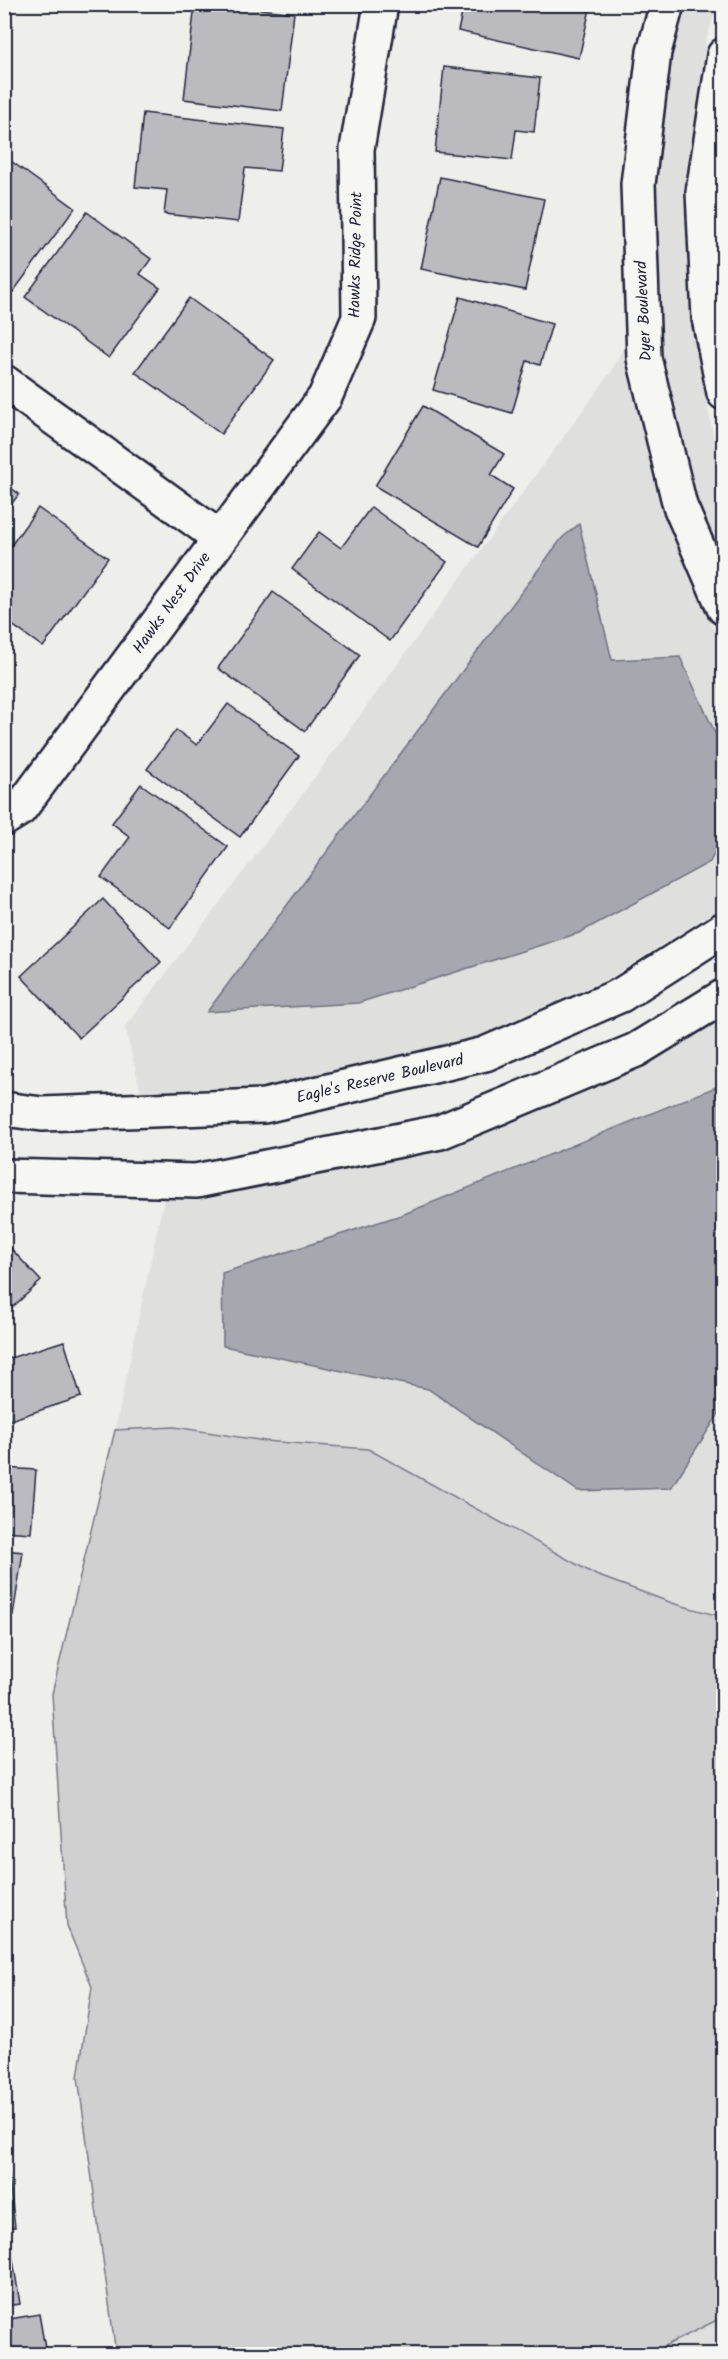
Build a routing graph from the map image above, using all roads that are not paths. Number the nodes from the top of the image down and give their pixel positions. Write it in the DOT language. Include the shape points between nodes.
graph roads {
  1 [pos="381,4"];
  2 [pos="667,4"];
  3 [pos="723,55"];
  4 [pos="4,382"];
  5 [pos="723,393"];
  6 [pos="220,538"];
  7 [pos="723,608"];
  8 [pos="4,819"];
  9 [pos="723,929"];
  10 [pos="723,996"];
  11 [pos="4,1109"];
  12 [pos="4,1176"];
  1 -- 6 [label="street, Hawks Ridge Point" via="357,149 359,318 325,398"];
  2 -- 7 [label="street, Dyer Boulevard" via="654,52 638,184 644,358 680,506"];
  3 -- 5 [label="street" via="703,192 709,318"];
  4 -- 6 [label="street, Hawks Nest Drive"];
  6 -- 8 [label="street, Hawks Nest Drive" via="20,809"];
  9 -- 11 [label="street, Eagle's Reserve Boulevard" via="621,994 485,1054 264,1106 42,1114"];
  10 -- 12 [label="street" via="636,1050 440,1132 196,1181"];
}
